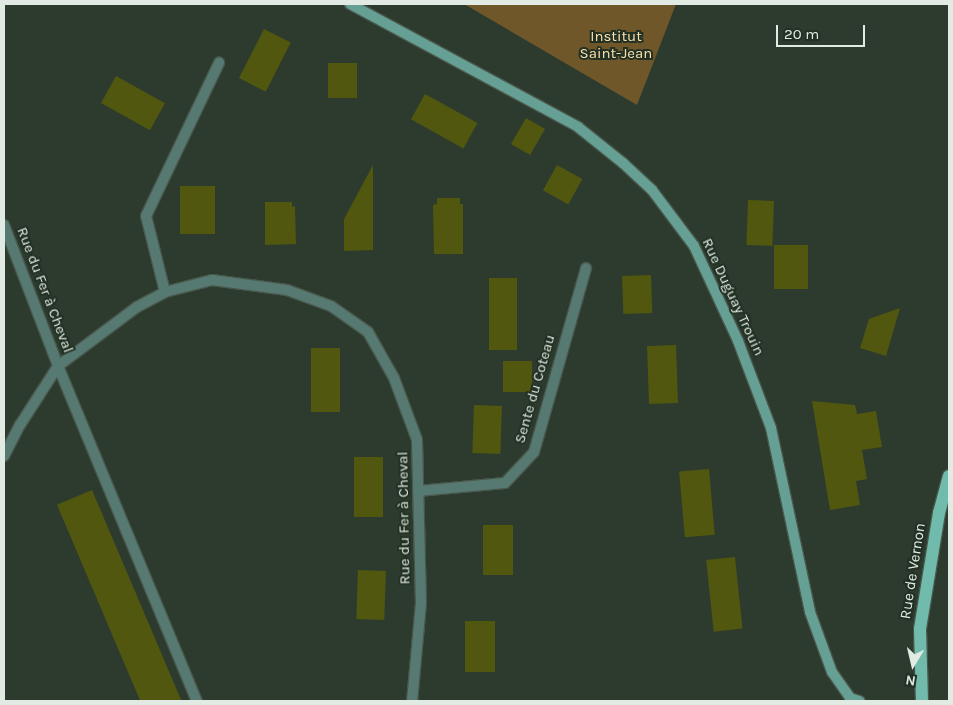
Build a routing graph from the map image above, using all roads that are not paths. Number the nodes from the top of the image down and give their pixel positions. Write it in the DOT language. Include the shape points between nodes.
graph roads {
  1 [pos="350,4"];
  2 [pos="219,63"];
  3 [pos="4,225"];
  4 [pos="586,268"];
  5 [pos="165,292"];
  6 [pos="58,366"];
  7 [pos="4,456"];
  8 [pos="949,476"];
  9 [pos="418,491"];
  10 [pos="944,514"];
  11 [pos="197,701"];
  12 [pos="412,701"];
  13 [pos="860,701"];
  14 [pos="922,701"];
  1 -- 13 [label="street, Rue Duguay Trouin" via="578,127 652,190 694,246 738,341 771,428 810,612 832,672 850,698"];
  2 -- 5 [label="street" via="146,216"];
  3 -- 6 [label="street, Rue du Fer à Cheval"];
  4 -- 9 [label="street, Sente du Coteau" via="534,452 505,483"];
  5 -- 6 [label="street, Rue du Fer à Cheval" via="137,307"];
  5 -- 9 [label="street, Rue du Fer à Cheval" via="212,280 287,290 331,306 368,332 394,378 417,440"];
  6 -- 7 [label="street, Rue du Fer à Cheval"];
  6 -- 11 [label="street, Rue du Fer à Cheval"];
  8 -- 10 [label="main road, Rue de Vernon"];
  9 -- 12 [label="street, Rue du Fer à Cheval" via="421,603"];
  10 -- 14 [label="main road, Rue de Vernon" via="920,629"];
}
